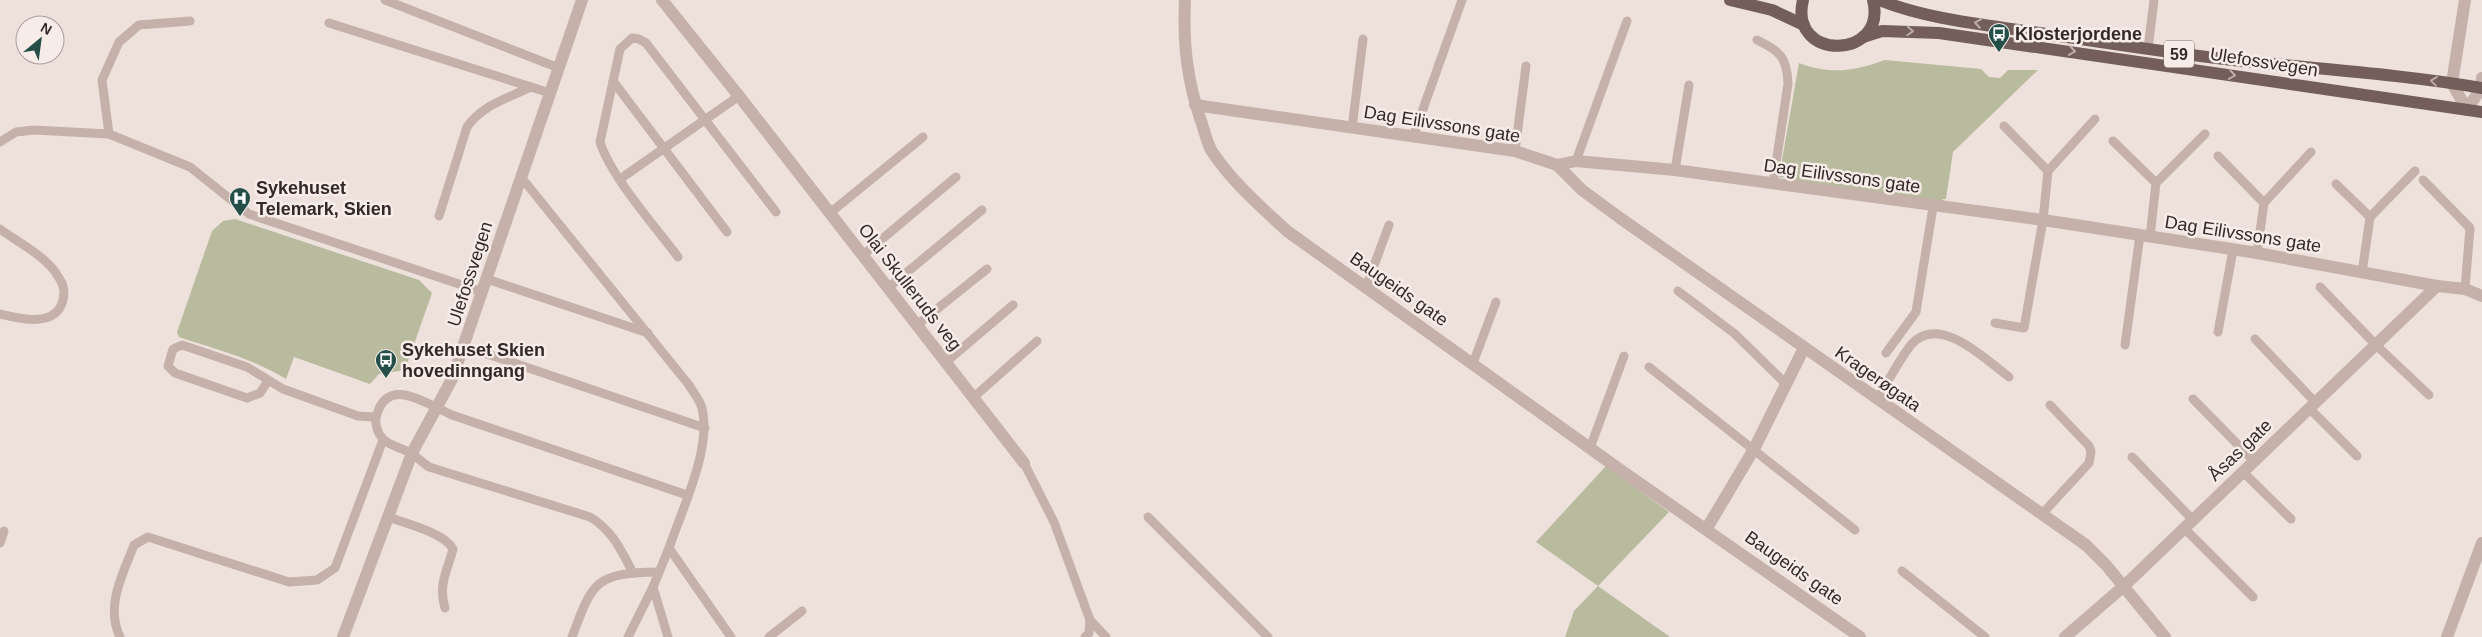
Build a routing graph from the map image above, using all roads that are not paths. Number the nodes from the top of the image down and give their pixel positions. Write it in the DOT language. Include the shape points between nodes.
graph roads {
  1 [pos="385,0"];
  2 [pos="582,0"];
  3 [pos="662,0"];
  4 [pos="1185,0"];
  5 [pos="1462,0"];
  6 [pos="1730,0"];
  7 [pos="1803,0"];
  8 [pos="1873,0"];
  9 [pos="1879,0"];
  10 [pos="2154,0"];
  11 [pos="2464,0"];
  12 [pos="190,21"];
  13 [pos="1627,21"];
  14 [pos="329,23"];
  15 [pos="1804,25"];
  16 [pos="1863,37"];
  17 [pos="1363,39"];
  18 [pos="1757,40"];
  19 [pos="2148,49"];
  20 [pos="1526,66"];
  21 [pos="559,68"];
  22 [pos="613,81"];
  23 [pos="2452,83"];
  24 [pos="1690,85"];
  25 [pos="2482,85"];
  26 [pos="531,87"];
  27 [pos="550,92"];
  28 [pos="739,96"];
  29 [pos="1195,105"];
  30 [pos="2467,110"];
  31 [pos="2482,112"];
  32 [pos="2095,119"];
  33 [pos="704,120"];
  34 [pos="2004,126"];
  35 [pos="1352,128"];
  36 [pos="109,134"];
  37 [pos="2205,134"];
  38 [pos="923,137"];
  39 [pos="1413,137"];
  40 [pos="2113,141"];
  41 [pos="0,142"];
  42 [pos="664,148"];
  43 [pos="1515,151"];
  44 [pos="2311,152"];
  45 [pos="2218,156"];
  46 [pos="1576,161"];
  47 [pos="1557,165"];
  48 [pos="1675,170"];
  49 [pos="2048,171"];
  50 [pos="2415,171"];
  51 [pos="522,177"];
  52 [pos="956,177"];
  53 [pos="620,179"];
  54 [pos="2423,180"];
  55 [pos="1773,183"];
  56 [pos="2156,183"];
  57 [pos="2336,184"];
  58 [pos="2264,202"];
  59 [pos="1933,207"];
  60 [pos="982,210"];
  61 [pos="776,212"];
  62 [pos="830,213"];
  63 [pos="439,216"];
  64 [pos="2370,217"];
  65 [pos="2043,220"];
  66 [pos="1389,225"];
  67 [pos="0,229"];
  68 [pos="727,232"];
  69 [pos="2145,236"];
  70 [pos="2233,250"];
  71 [pos="2257,253"];
  72 [pos="863,255"];
  73 [pos="678,257"];
  74 [pos="987,269"];
  75 [pos="2362,273"];
  76 [pos="488,279"];
  77 [pos="2437,286"];
  78 [pos="1366,287"];
  79 [pos="2320,287"];
  80 [pos="888,288"];
  81 [pos="2465,289"];
  82 [pos="1678,290"];
  83 [pos="483,292"];
  84 [pos="2482,296"];
  85 [pos="1496,302"];
  86 [pos="1013,305"];
  87 [pos="0,314"];
  88 [pos="1995,323"];
  89 [pos="917,325"];
  90 [pos="2218,332"];
  91 [pos="648,333"];
  92 [pos="2254,339"];
  93 [pos="1037,341"];
  94 [pos="2125,345"];
  95 [pos="2376,345"];
  96 [pos="464,346"];
  97 [pos="1804,348"];
  98 [pos="1886,353"];
  99 [pos="1624,356"];
  100 [pos="946,362"];
  101 [pos="1473,363"];
  102 [pos="1649,367"];
  103 [pos="2010,377"];
  104 [pos="268,381"];
  105 [pos="1787,385"];
  106 [pos="2429,396"];
  107 [pos="974,398"];
  108 [pos="1877,399"];
  109 [pos="2193,399"];
  110 [pos="2050,405"];
  111 [pos="2313,406"];
  112 [pos="438,409"];
  113 [pos="376,417"];
  114 [pos="705,428"];
  115 [pos="383,440"];
  116 [pos="1590,448"];
  117 [pos="1754,449"];
  118 [pos="412,454"];
  119 [pos="2357,456"];
  120 [pos="2132,457"];
  121 [pos="2254,462"];
  122 [pos="1024,463"];
  123 [pos="2243,472"];
  124 [pos="687,495"];
  125 [pos="2042,514"];
  126 [pos="388,517"];
  127 [pos="1148,517"];
  128 [pos="2291,519"];
  129 [pos="2189,524"];
  130 [pos="1707,528"];
  131 [pos="1855,530"];
  132 [pos="4,531"];
  133 [pos="0,543"];
  134 [pos="2482,543"];
  135 [pos="669,548"];
  136 [pos="1902,571"];
  137 [pos="659,572"];
  138 [pos="633,573"];
  139 [pos="2124,586"];
  140 [pos="653,587"];
  141 [pos="2253,597"];
  142 [pos="445,608"];
  143 [pos="802,611"];
  144 [pos="1090,620"];
  145 [pos="120,637"];
  146 [pos="343,637"];
  147 [pos="572,637"];
  148 [pos="628,637"];
  149 [pos="668,637"];
  150 [pos="731,637"];
  151 [pos="769,637"];
  152 [pos="1085,637"];
  153 [pos="1106,637"];
  154 [pos="1268,637"];
  155 [pos="1860,637"];
  156 [pos="1984,637"];
  157 [pos="2065,637"];
  158 [pos="2165,637"];
  159 [pos="2448,637"];
  1 -- 21 [label="lane"];
  2 -- 21 [label="street, Ulefossvegen"];
  3 -- 28 [label="street, Olai Skulleruds veg"];
  4 -- 29 [label="street, Baugeids gate" via="1184,52"];
  5 -- 39 [label="lane"];
  6 -- 15 [label="main road, 59" via="1772,10"];
  7 -- 15 [label="main road"];
  8 -- 16 [label="main road" via="1874,15"];
  19 -- 9 [label="main road, Ulefossvegen / 59, one-way" via="1942,18"];
  10 -- 19 [label="lane"];
  11 -- 23 [label="street"];
  12 -- 36 [label="lane" via="139,25 119,42 102,80"];
  13 -- 46 [label="lane"];
  14 -- 26 [label="lane"];
  15 -- 16 [label="main road, 59" via="1816,40 1827,46 1850,45"];
  16 -- 30 [label="main road, Ulefossvegen / 59, one-way" via="1882,31 1939,33"];
  17 -- 35 [label="lane"];
  18 -- 55 [label="lane" via="1777,52 1787,69 1788,84"];
  23 -- 19 [label="main road, Ulefossvegen / 59, one-way"];
  20 -- 43 [label="lane"];
  21 -- 27 [label="street, Ulefossvegen"];
  22 -- 33 [label="lane" via="620,49 632,38 639,39 646,43"];
  22 -- 42 [label="lane"];
  22 -- 53 [label="lane" via="600,142"];
  23 -- 25 [label="main road, Ulefossvegen / 59"];
  23 -- 30 [label="street"];
  24 -- 48 [label="lane"];
  25 -- 30 [label="street"];
  26 -- 27 [label="lane"];
  26 -- 63 [label="lane" via="485,108 474,117 467,127"];
  27 -- 51 [label="street, Ulefossvegen"];
  28 -- 33 [label="lane"];
  28 -- 62 [label="street, Olai Skulleruds veg"];
  29 -- 35 [label="street, Dag Eilivssons gate"];
  29 -- 78 [label="street, Baugeids gate" via="1210,148 1243,189 1287,231"];
  30 -- 31 [label="main road, Ulefossvegen / 59"];
  32 -- 49 [label="lane"];
  33 -- 42 [label="lane"];
  33 -- 61 [label="lane"];
  34 -- 49 [label="lane"];
  35 -- 39 [label="street, Dag Eilivssons gate"];
  36 -- 41 [label="lane" via="34,130 16,132"];
  36 -- 83 [label="lane" via="190,167 250,214"];
  37 -- 56 [label="lane"];
  38 -- 62 [label="lane"];
  39 -- 43 [label="street, Dag Eilivssons gate"];
  40 -- 56 [label="lane"];
  42 -- 53 [label="lane"];
  42 -- 68 [label="lane"];
  43 -- 47 [label="street, Dag Eilivssons gate"];
  44 -- 58 [label="lane"];
  45 -- 58 [label="lane"];
  46 -- 47 [label="street, Dag Eilivssons gate"];
  46 -- 48 [label="street, Dag Eilivssons gate"];
  47 -- 97 [label="street, Kragerøgata" via="1582,190"];
  48 -- 55 [label="street, Dag Eilivssons gate"];
  49 -- 65 [label="lane"];
  50 -- 64 [label="lane"];
  51 -- 76 [label="street, Ulefossvegen"];
  51 -- 91 [label="lane"];
  52 -- 72 [label="lane"];
  53 -- 73 [label="lane"];
  54 -- 81 [label="lane" via="2470,228"];
  55 -- 59 [label="street, Dag Eilivssons gate"];
  56 -- 69 [label="lane"];
  57 -- 64 [label="lane"];
  58 -- 71 [label="lane"];
  59 -- 65 [label="street, Dag Eilivssons gate"];
  59 -- 98 [label="lane" via="1916,312"];
  60 -- 80 [label="lane"];
  62 -- 72 [label="street, Olai Skulleruds veg"];
  64 -- 75 [label="lane"];
  65 -- 69 [label="street, Dag Eilivssons gate"];
  65 -- 88 [label="lane" via="2024,328"];
  66 -- 78 [label="lane"];
  67 -- 87 [label="lane" via="46,262 59,277 65,292 62,306 53,316 36,320"];
  69 -- 70 [label="street, Dag Eilivssons gate"];
  69 -- 94 [label="lane"];
  70 -- 71 [label="street, Dag Eilivssons gate"];
  70 -- 90 [label="lane"];
  71 -- 75 [label="street, Dag Eilivssons gate"];
  72 -- 80 [label="street, Olai Skulleruds veg"];
  74 -- 89 [label="lane"];
  75 -- 77 [label="street, Dag Eilivssons gate"];
  76 -- 83 [label="street, Ulefossvegen"];
  76 -- 91 [label="lane"];
  77 -- 81 [label="street, Dag Eilivssons gate"];
  77 -- 95 [label="street, Åsas gate"];
  78 -- 101 [label="street, Baugeids gate"];
  79 -- 95 [label="lane"];
  80 -- 89 [label="street, Olai Skulleruds veg"];
  81 -- 84 [label="street, Dag Eilivssons gate"];
  82 -- 105 [label="lane" via="1735,334"];
  83 -- 96 [label="street, Ulefossvegen"];
  85 -- 101 [label="lane"];
  86 -- 100 [label="lane"];
  89 -- 100 [label="street, Olai Skulleruds veg"];
  91 -- 114 [label="lane" via="689,384 702,406"];
  92 -- 111 [label="lane"];
  93 -- 107 [label="lane"];
  95 -- 106 [label="lane"];
  95 -- 111 [label="street, Åsas gate"];
  96 -- 112 [label="street, Ulefossvegen"];
  96 -- 114 [label="lane"];
  97 -- 105 [label="street"];
  97 -- 108 [label="street, Kragerøgata"];
  99 -- 116 [label="lane"];
  100 -- 107 [label="street, Olai Skulleruds veg"];
  101 -- 116 [label="street, Baugeids gate"];
  102 -- 117 [label="lane"];
  103 -- 108 [label="lane" via="1960,340 1946,334 1932,334 1911,345"];
  104 -- 104 [label="lane" via="247,367 182,345 173,349 168,366 175,373 248,398 260,393"];
  104 -- 113 [label="lane" via="358,416"];
  105 -- 117 [label="street"];
  107 -- 122 [label="street, Olai Skulleruds veg"];
  108 -- 125 [label="street, Kragerøgata"];
  109 -- 121 [label="lane"];
  110 -- 125 [label="lane" via="2092,452 2088,463"];
  111 -- 119 [label="lane"];
  111 -- 121 [label="street, Åsas gate"];
  112 -- 113 [label="lane" via="400,394 390,396 380,404"];
  112 -- 118 [label="street, Ulefossvegen"];
  112 -- 124 [label="lane"];
  113 -- 115 [label="lane" via="376,429"];
  114 -- 124 [label="lane" via="699,463"];
  115 -- 118 [label="lane"];
  115 -- 145 [label="lane" via="335,568 317,580 289,582 148,537 134,545 116,591 113,610"];
  116 -- 130 [label="street, Baugeids gate"];
  117 -- 130 [label="street"];
  117 -- 131 [label="lane"];
  118 -- 126 [label="street, Ulefossvegen"];
  118 -- 138 [label="lane" via="429,467 590,517 612,535"];
  120 -- 129 [label="lane"];
  121 -- 123 [label="street, Åsas gate"];
  122 -- 144 [label="lane, Olai Skulleruds veg" via="1054,522"];
  123 -- 128 [label="lane"];
  123 -- 129 [label="street, Åsas gate"];
  124 -- 135 [label="lane"];
  125 -- 139 [label="street, Kragerøgata" via="2086,545"];
  126 -- 142 [label="lane" via="450,543 453,549 441,594"];
  126 -- 146 [label="street, Ulefossvegen"];
  127 -- 154 [label="lane"];
  129 -- 139 [label="street, Åsas gate"];
  129 -- 141 [label="lane"];
  130 -- 155 [label="street, Baugeids gate"];
  132 -- 133 [label="lane"];
  134 -- 159 [label="street"];
  135 -- 137 [label="lane"];
  135 -- 150 [label="lane"];
  136 -- 156 [label="lane"];
  137 -- 138 [label="lane"];
  137 -- 140 [label="lane"];
  138 -- 147 [label="lane" via="605,579 594,588"];
  139 -- 157 [label="street, Åsas gate"];
  139 -- 158 [label="street, Kragerøgata"];
  140 -- 148 [label="lane"];
  140 -- 149 [label="lane"];
  143 -- 151 [label="lane"];
  144 -- 152 [label="lane"];
  144 -- 153 [label="lane"];
}
